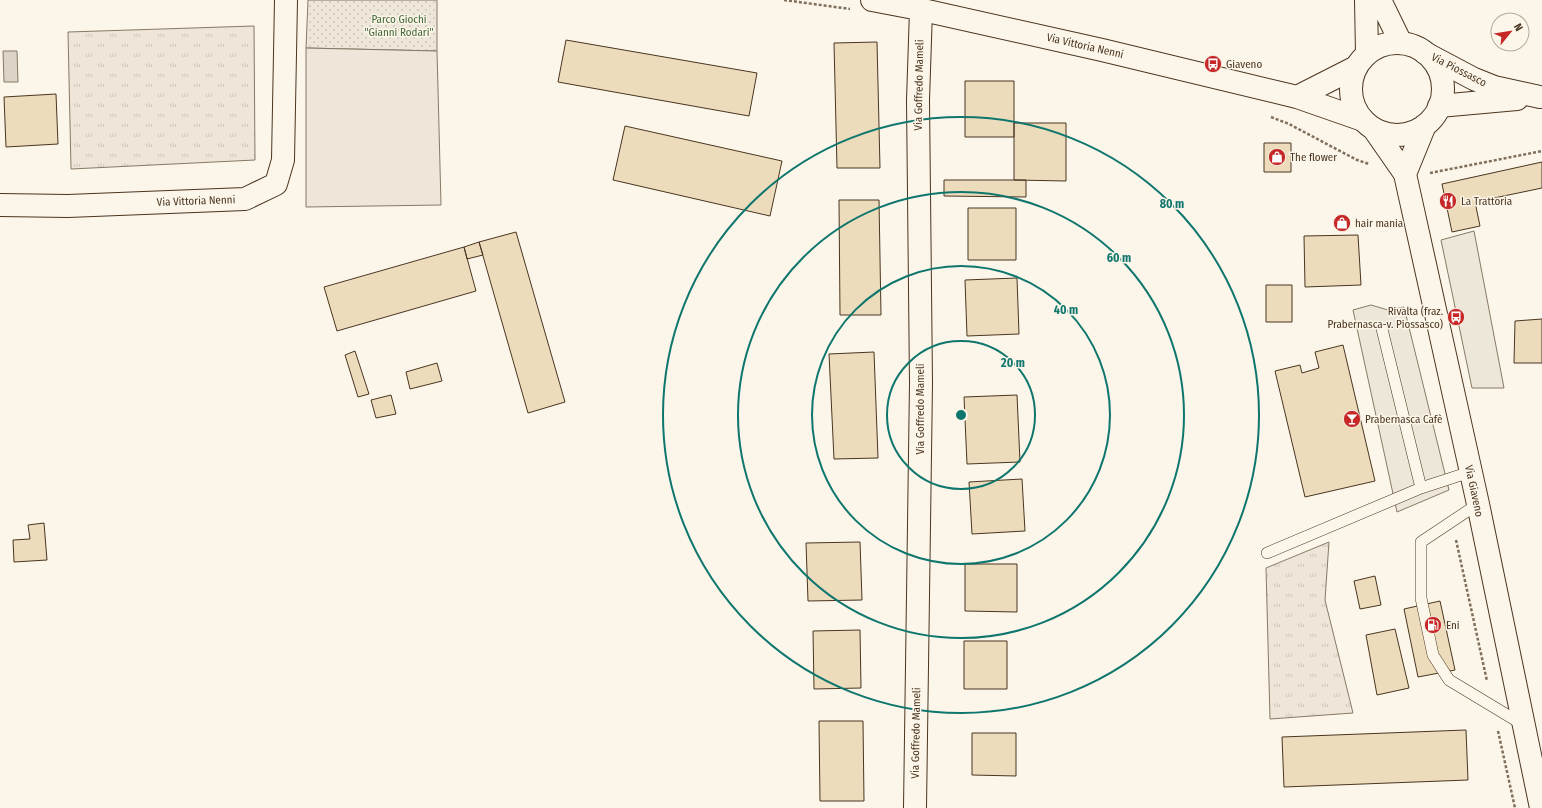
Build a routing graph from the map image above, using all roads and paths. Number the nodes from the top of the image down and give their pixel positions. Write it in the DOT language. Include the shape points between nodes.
graph roads {
  1 [pos="286,0"];
  2 [pos="872,0"];
  3 [pos="1366,0"];
  4 [pos="1380,0"];
  5 [pos="916,6"];
  6 [pos="1401,43"];
  7 [pos="1425,53"];
  8 [pos="1361,60"];
  9 [pos="1297,97"];
  10 [pos="1541,97"];
  11 [pos="1439,106"];
  12 [pos="1368,124"];
  13 [pos="1425,125"];
  14 [pos="1542,151"];
  15 [pos="1405,174"];
  16 [pos="0,205"];
  17 [pos="1382,329"];
  18 [pos="1470,472"];
  19 [pos="1421,488"];
  20 [pos="1478,504"];
  21 [pos="1452,522"];
  22 [pos="1267,553"];
  23 [pos="1492,706"];
  24 [pos="1523,724"];
  25 [pos="915,808"];
  26 [pos="1514,808"];
  27 [pos="1541,808"];
  1 -- 16 [label="street, Via Vittoria Nenni" via="283,160 276,184 244,199 68,206"];
  2 -- 5 [label="street, Via Vittoria Nenni"];
  3 -- 8 [label="street, Via Giaveno"];
  4 -- 6 [label="street"];
  5 -- 9 [label="street, Via Vittoria Nenni"];
  5 -- 25 [label="street, Via Goffredo Mameli" via="921,383"];
  6 -- 7 [label="street" via="1414,46"];
  6 -- 8 [label="street" via="1377,47"];
  7 -- 10 [label="street, Via Piossasco" via="1487,85"];
  7 -- 11 [label="street" via="1433,61 1442,83"];
  8 -- 9 [label="street"];
  8 -- 12 [label="street, Via Giaveno" via="1351,80 1351,94 1355,108"];
  9 -- 12 [label="street, Via Vittoria Nenni"];
  10 -- 11 [label="street, Via Piossasco"];
  11 -- 13 [label="street"];
  12 -- 13 [label="street" via="1386,133 1399,135 1413,132"];
  12 -- 15 [label="street, Via Giaveno"];
  13 -- 15 [label="street"];
  14 -- 15 [label="path" via="1432,173"];
  15 -- 18 [label="street, Via Giaveno"];
  17 -- 19 [label="lane"];
  18 -- 19 [label="lane"];
  18 -- 20 [label="street, Via Giaveno"];
  19 -- 22 [label="lane"];
  20 -- 21 [label="lane"];
  20 -- 24 [label="street, Via Giaveno"];
  21 -- 23 [label="path"];
  21 -- 23 [label="lane" via="1421,542 1421,598 1433,655 1449,680"];
  23 -- 24 [label="lane"];
  23 -- 26 [label="path"];
  24 -- 27 [label="street, Via Giaveno"];
}
